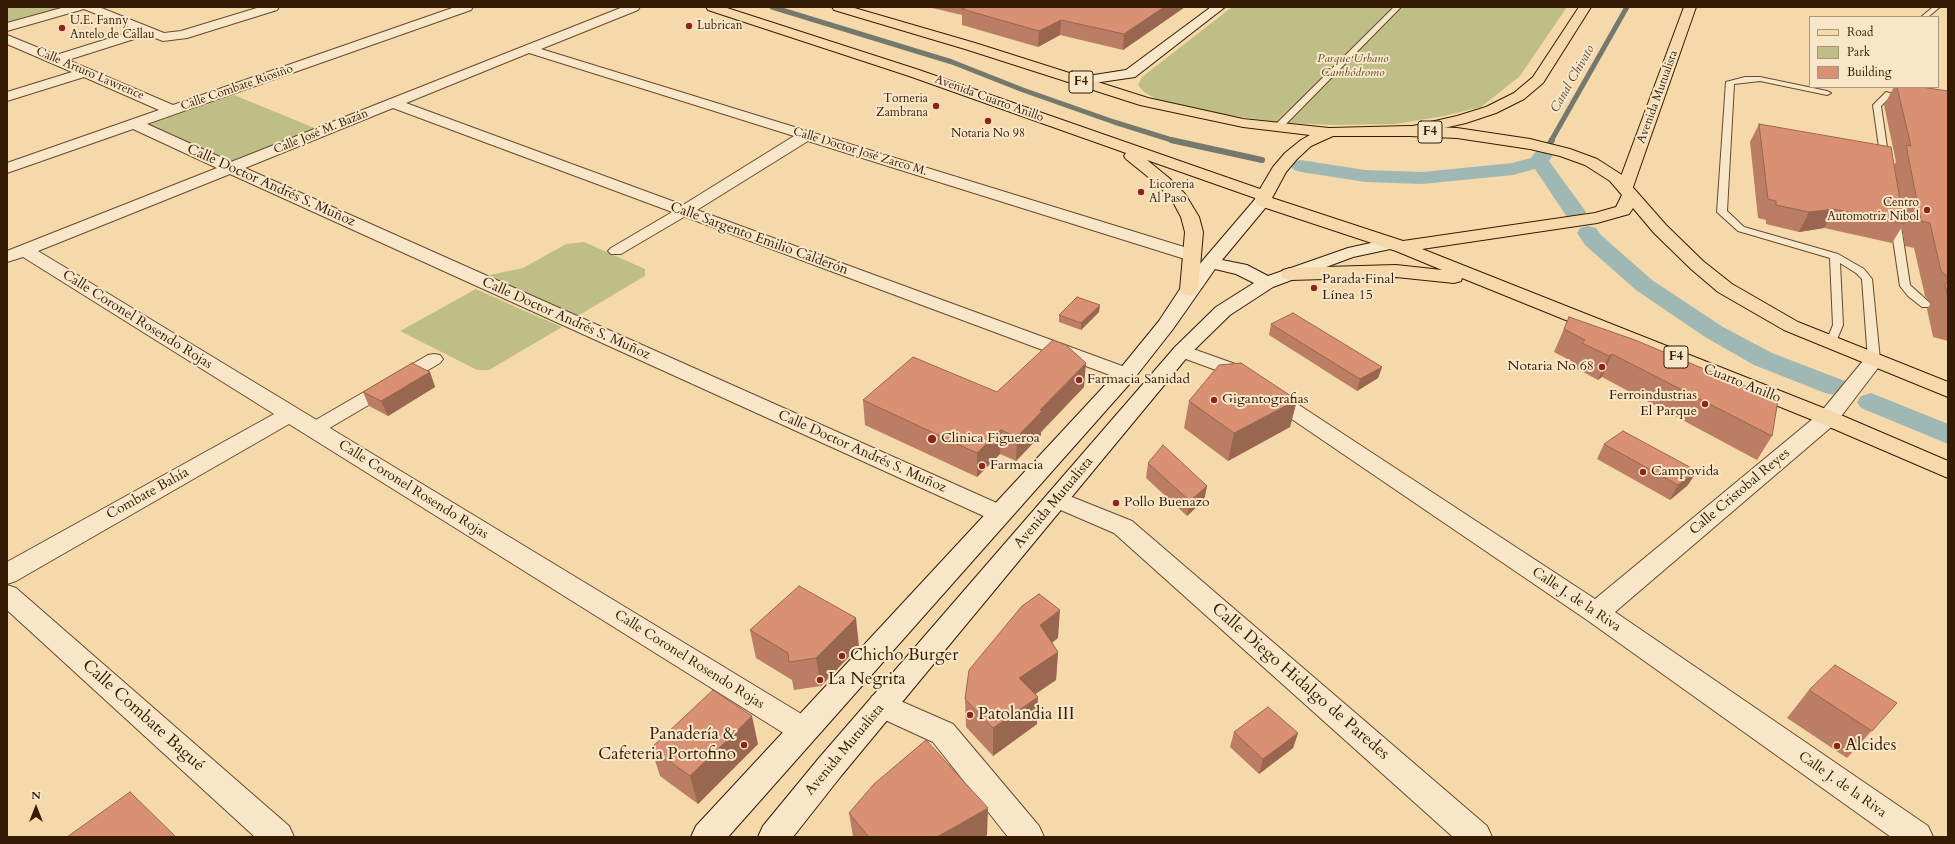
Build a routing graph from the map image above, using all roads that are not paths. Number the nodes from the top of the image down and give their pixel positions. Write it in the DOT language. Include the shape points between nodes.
graph roads {
  1 [pos="79,7"];
  2 [pos="88,7"];
  3 [pos="273,7"];
  4 [pos="467,7"];
  5 [pos="634,7"];
  6 [pos="712,7"];
  7 [pos="838,7"];
  8 [pos="1220,7"];
  9 [pos="1398,7"];
  10 [pos="1585,7"];
  11 [pos="1690,7"];
  12 [pos="1938,7"];
  13 [pos="1925,16"];
  14 [pos="7,27"];
  15 [pos="147,31"];
  16 [pos="9,41"];
  17 [pos="529,49"];
  18 [pos="55,60"];
  19 [pos="86,72"];
  20 [pos="1130,74"];
  21 [pos="1068,77"];
  22 [pos="1827,93"];
  23 [pos="1889,94"];
  24 [pos="7,97"];
  25 [pos="1145,102"];
  26 [pos="393,103"];
  27 [pos="172,110"];
  28 [pos="134,124"];
  29 [pos="1277,128"];
  30 [pos="1409,131"];
  31 [pos="1330,132"];
  32 [pos="806,135"];
  33 [pos="1120,146"];
  34 [pos="7,168"];
  35 [pos="230,168"];
  36 [pos="1887,168"];
  37 [pos="1628,191"];
  38 [pos="1264,199"];
  39 [pos="1893,207"];
  40 [pos="684,211"];
  41 [pos="1395,246"];
  42 [pos="616,251"];
  43 [pos="15,253"];
  44 [pos="1191,256"];
  45 [pos="1835,256"];
  46 [pos="1210,263"];
  47 [pos="1290,274"];
  48 [pos="1488,282"];
  49 [pos="1266,283"];
  50 [pos="1189,290"];
  51 [pos="1926,305"];
  52 [pos="1831,342"];
  53 [pos="1182,351"];
  54 [pos="434,359"];
  55 [pos="1874,360"];
  56 [pos="1126,375"];
  57 [pos="1948,390"];
  58 [pos="1833,412"];
  59 [pos="290,414"];
  60 [pos="314,429"];
  61 [pos="1948,470"];
  62 [pos="1057,499"];
  63 [pos="999,514"];
  64 [pos="7,574"];
  65 [pos="7,595"];
  66 [pos="1596,613"];
  67 [pos="882,705"];
  68 [pos="803,730"];
  69 [pos="278,837"];
  70 [pos="707,837"];
  71 [pos="774,837"];
  72 [pos="1028,837"];
  73 [pos="1476,837"];
  74 [pos="1917,837"];
  1 -- 14 [label="street"];
  2 -- 15 [label="street"];
  3 -- 15 [label="street" via="182,35 163,37"];
  4 -- 27 [label="street, Calle Combate Riosiño"];
  5 -- 17 [label="street, Calle José M. Bazán"];
  6 -- 33 [label="main road, Avenida Cuarto Anillo / F4" via="914,73"];
  7 -- 21 [label="main road, F4"];
  8 -- 20 [label="street"];
  9 -- 29 [label="lane"];
  10 -- 30 [label="main road" via="1538,80 1519,96 1491,110 1461,120"];
  11 -- 37 [label="main road, Avenida Mutualista"];
  12 -- 13 [label="lane"];
  15 -- 18 [label="street"];
  16 -- 18 [label="street, Calle Arturo Lawrence"];
  17 -- 26 [label="street, Calle José M. Bazán"];
  17 -- 32 [label="street, Calle Doctor José Zarco M."];
  18 -- 19 [label="street, Calle Arturo Lawrence"];
  19 -- 24 [label="street"];
  19 -- 27 [label="street, Calle Arturo Lawrence"];
  20 -- 21 [label="street" via="1101,79"];
  20 -- 25 [label="street" via="1127,83 1129,88"];
  21 -- 25 [label="main road, F4"];
  22 -- 45 [label="lane" via="1760,79 1730,82 1722,212 1746,231"];
  23 -- 36 [label="lane" via="1877,105"];
  25 -- 29 [label="main road, F4"];
  26 -- 35 [label="street, Calle José M. Bazán"];
  26 -- 40 [label="street, Calle Sargento Emilio Calderón"];
  27 -- 28 [label="street, Calle Combate Riosiño"];
  28 -- 34 [label="street, Calle Combate Riosiño"];
  28 -- 35 [label="street, Calle Doctor Andrés S. Muñoz"];
  29 -- 31 [label="main road, F4"];
  30 -- 31 [label="main road, F4"];
  30 -- 37 [label="main road, F4" via="1457,133 1565,152 1604,170"];
  31 -- 38 [label="main road, F4" via="1306,143 1291,156 1279,170"];
  32 -- 40 [label="street"];
  32 -- 44 [label="street, Calle Doctor José Zarco M."];
  33 -- 38 [label="main road, Avenida Cuarto Anillo / F4"];
  33 -- 44 [label="main road" via="1163,181 1179,198 1190,217 1194,232"];
  35 -- 43 [label="street, Calle José M. Bazán"];
  35 -- 63 [label="street, Calle Doctor Andrés S. Muñoz"];
  37 -- 41 [label="main road, F4" via="1623,210 1597,218"];
  37 -- 52 [label="main road, F4" via="1660,230 1725,288 1791,326"];
  38 -- 41 [label="main road, F4"];
  38 -- 46 [label="street"];
  39 -- 51 [label="lane" via="1905,286"];
  40 -- 42 [label="street"];
  40 -- 56 [label="street, Calle Sargento Emilio Calderón"];
  41 -- 47 [label="street, Avenida Mutualista" via="1348,253"];
  41 -- 48 [label="main road, Cuarto Anillo / F4"];
  43 -- 59 [label="street, Calle Coronel Rosendo Rojas"];
  44 -- 50 [label="main road"];
  45 -- 52 [label="lane" via="1838,324"];
  45 -- 55 [label="lane" via="1860,271 1867,279"];
  46 -- 49 [label="street" via="1241,269"];
  46 -- 50 [label="street"];
  47 -- 48 [label="main road" via="1396,271"];
  47 -- 49 [label="street, Avenida Mutualista"];
  48 -- 58 [label="main road, Cuarto Anillo / F4"];
  49 -- 53 [label="street, Avenida Mutualista" via="1223,312"];
  50 -- 56 [label="street" via="1166,325"];
  52 -- 55 [label="main road, F4"];
  53 -- 62 [label="street, Avenida Mutualista"];
  53 -- 66 [label="street, Calle J. de la Riva" via="1230,369"];
  54 -- 60 [label="street"];
  55 -- 57 [label="main road, F4"];
  55 -- 58 [label="street, Calle Cristobal Reyes"];
  56 -- 63 [label="street"];
  58 -- 61 [label="main road, Cuarto Anillo / F4"];
  58 -- 66 [label="street, Calle Cristobal Reyes"];
  59 -- 60 [label="street, Calle Coronel Rosendo Rojas"];
  59 -- 64 [label="street, Combate Bahía"];
  60 -- 68 [label="street, Calle Coronel Rosendo Rojas"];
  62 -- 67 [label="street, Avenida Mutualista"];
  62 -- 73 [label="street, Calle Diego Hidalgo de Paredes" via="1123,527"];
  63 -- 68 [label="street"];
  65 -- 69 [label="street, Calle Combate Bagué"];
  66 -- 74 [label="street, Calle J. de la Riva"];
  67 -- 71 [label="street, Avenida Mutualista"];
  67 -- 72 [label="street" via="943,733"];
  68 -- 70 [label="street"];
}
